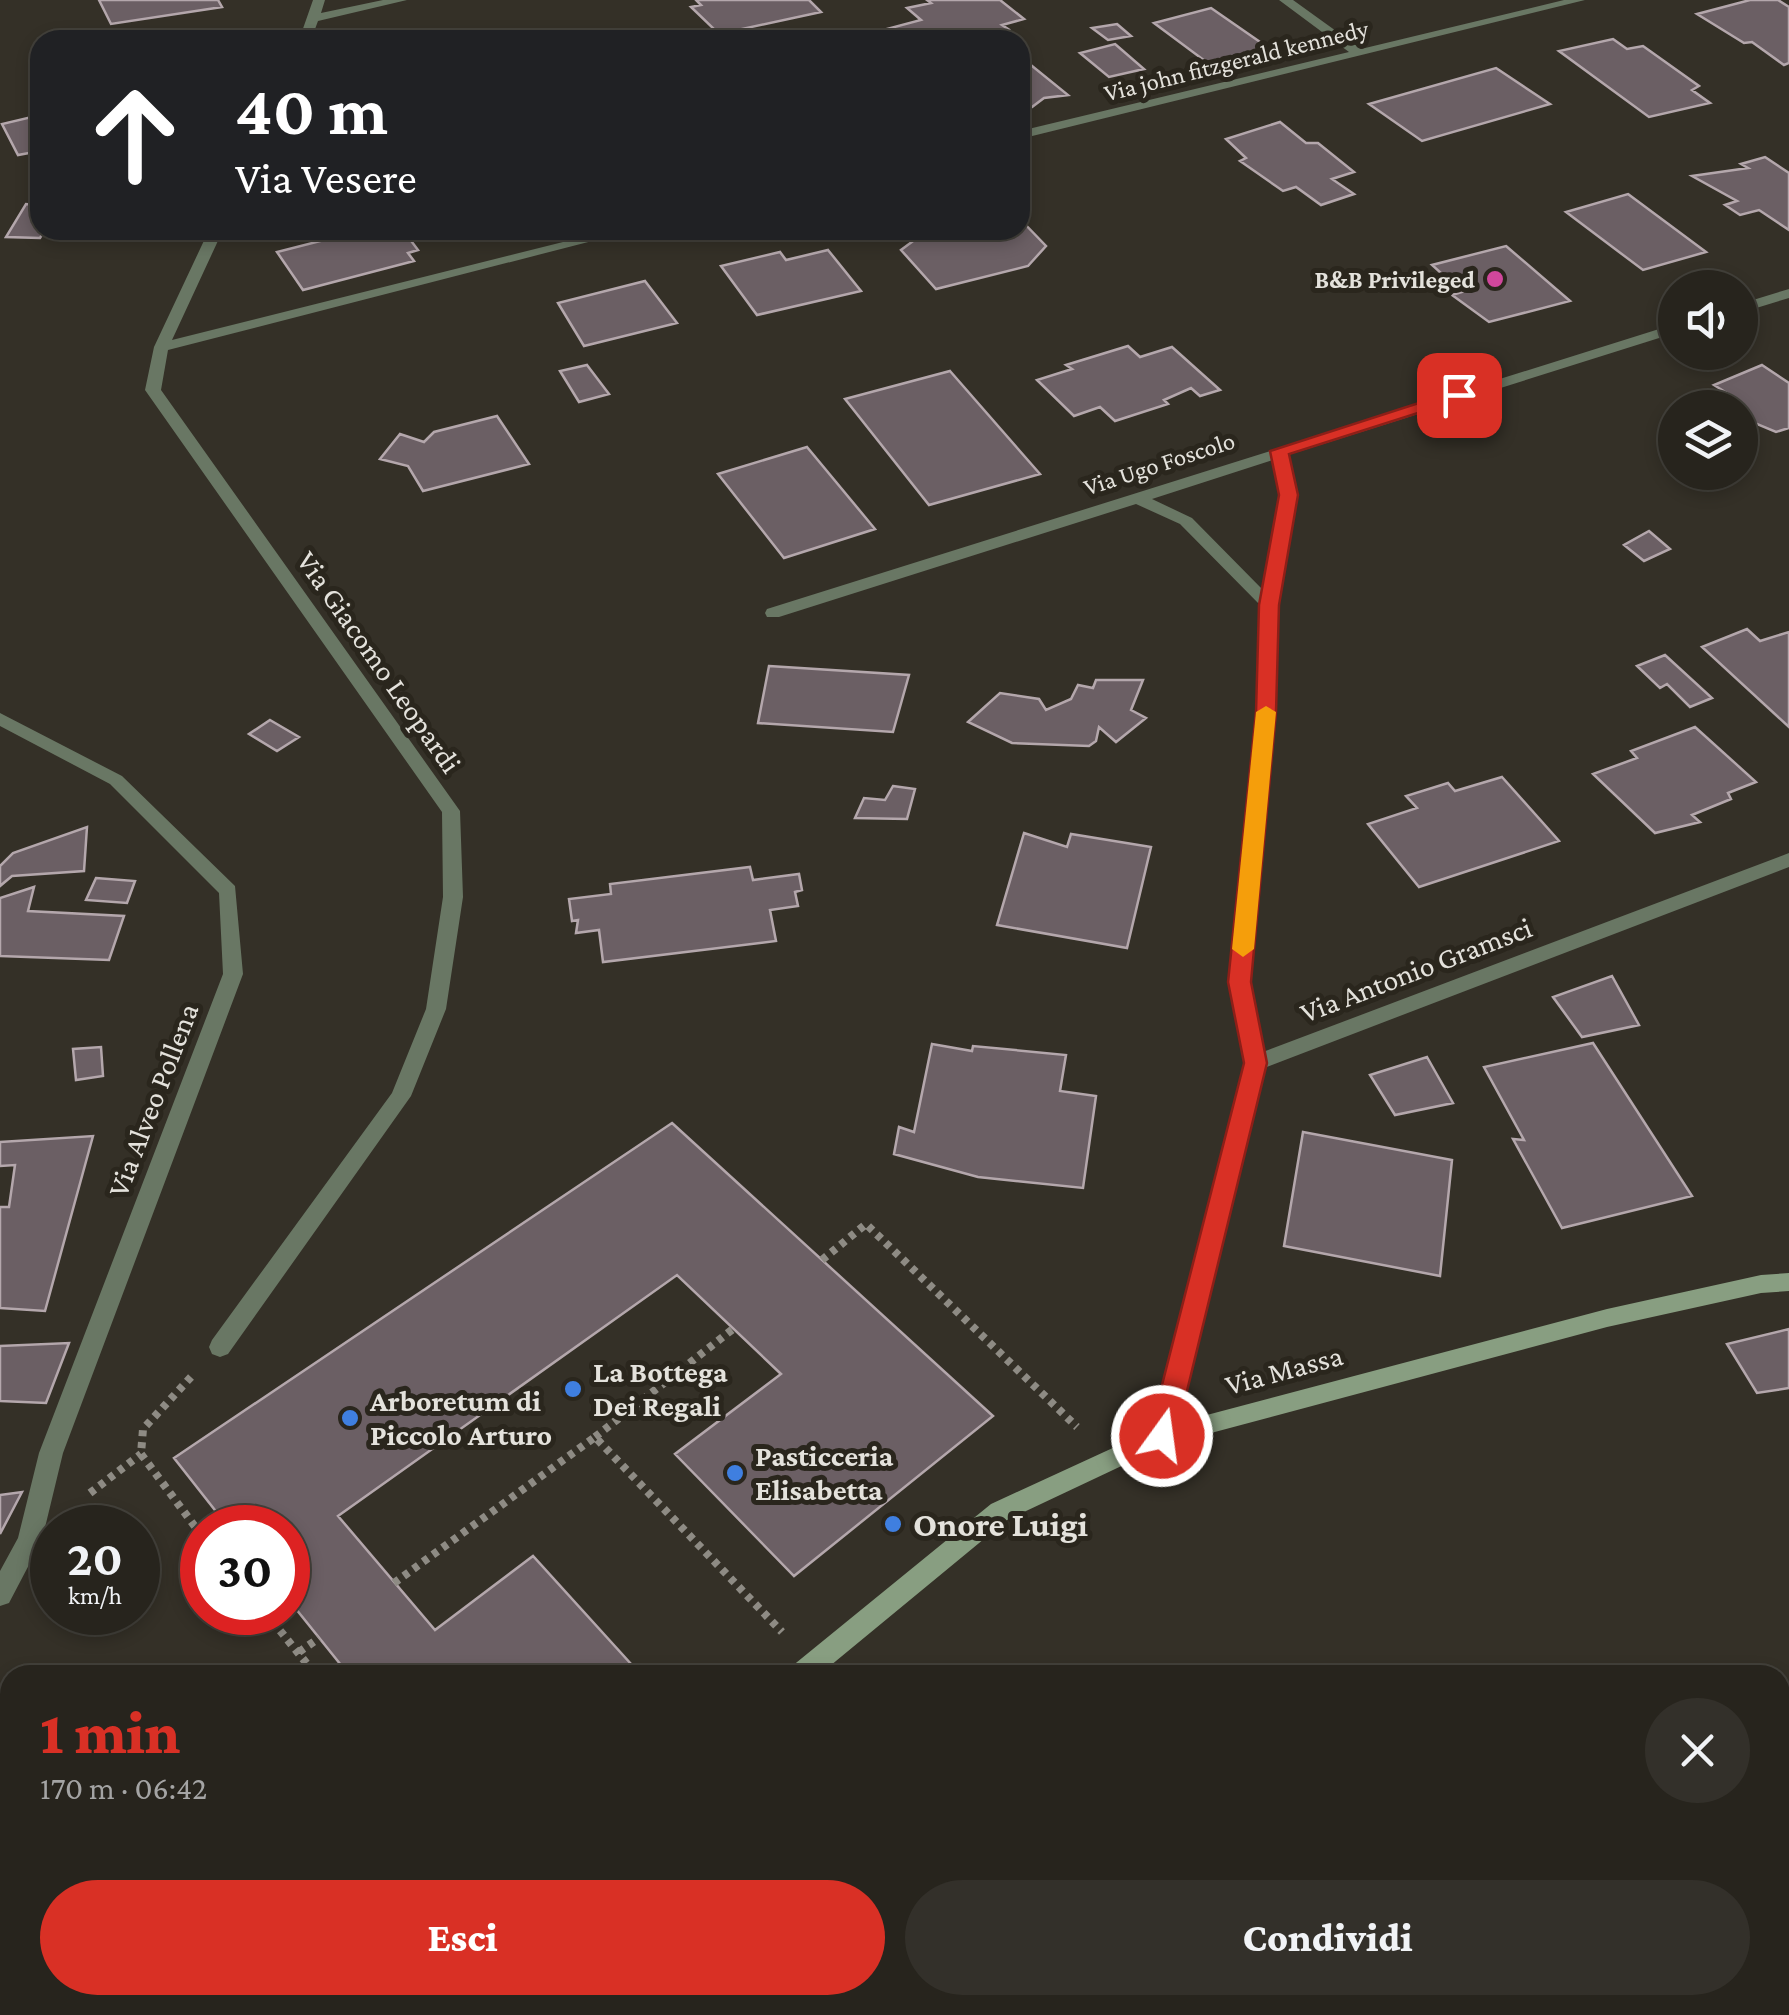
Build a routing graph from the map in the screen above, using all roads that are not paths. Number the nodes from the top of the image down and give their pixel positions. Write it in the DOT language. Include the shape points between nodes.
graph roads {
  1 [pos="319,0"];
  2 [pos="400,0"];
  3 [pos="1285,0"];
  4 [pos="1580,0"];
  5 [pos="314,18"];
  6 [pos="310,30"];
  7 [pos="1359,54"];
  8 [pos="1030,133"];
  9 [pos="211,240"];
  10 [pos="588,240"];
  11 [pos="1789,294"];
  12 [pos="1758,303"];
  13 [pos="1658,333"];
  14 [pos="161,348"];
  15 [pos="1279,451"];
  16 [pos="1135,496"];
  17 [pos="1269,605"];
  18 [pos="773,613"];
  19 [pos="0,719"];
  20 [pos="1789,860"];
  21 [pos="1256,1063"];
  22 [pos="1789,1282"];
  23 [pos="220,1347"];
  24 [pos="1162,1436"];
  25 [pos="0,1595"];
  26 [pos="812,1665"];
  1 -- 5 [label="street"];
  2 -- 5 [label="street"];
  3 -- 7 [label="street"];
  4 -- 7 [label="street, Via john fitzgerald kennedy"];
  5 -- 6 [label="street"];
  7 -- 8 [label="street, Via john fitzgerald kennedy"];
  9 -- 14 [label="street, Via Giacomo Leopardi"];
  10 -- 14 [label="street"];
  11 -- 12 [label="street"];
  13 -- 15 [label="street, Via Ugo Foscolo"];
  14 -- 23 [label="street, Via Giacomo Leopardi" via="153,390 452,812 453,897 436,1009 400,1096"];
  15 -- 16 [label="street, Via Ugo Foscolo"];
  15 -- 17 [label="street" via="1288,495"];
  16 -- 17 [label="street" via="1186,521"];
  16 -- 18 [label="street, Via Ugo Foscolo"];
  17 -- 21 [label="street" via="1266,712 1240,982"];
  19 -- 25 [label="street, Via Alveo Pollena" via="116,780 228,892 233,974 51,1453 30,1540"];
  20 -- 21 [label="street, Via Antonio Gramsci"];
  21 -- 24 [label="street"];
  22 -- 24 [label="street, Via Massa" via="1606,1318"];
  24 -- 26 [label="street, Via Massa" via="999,1512"];
}
